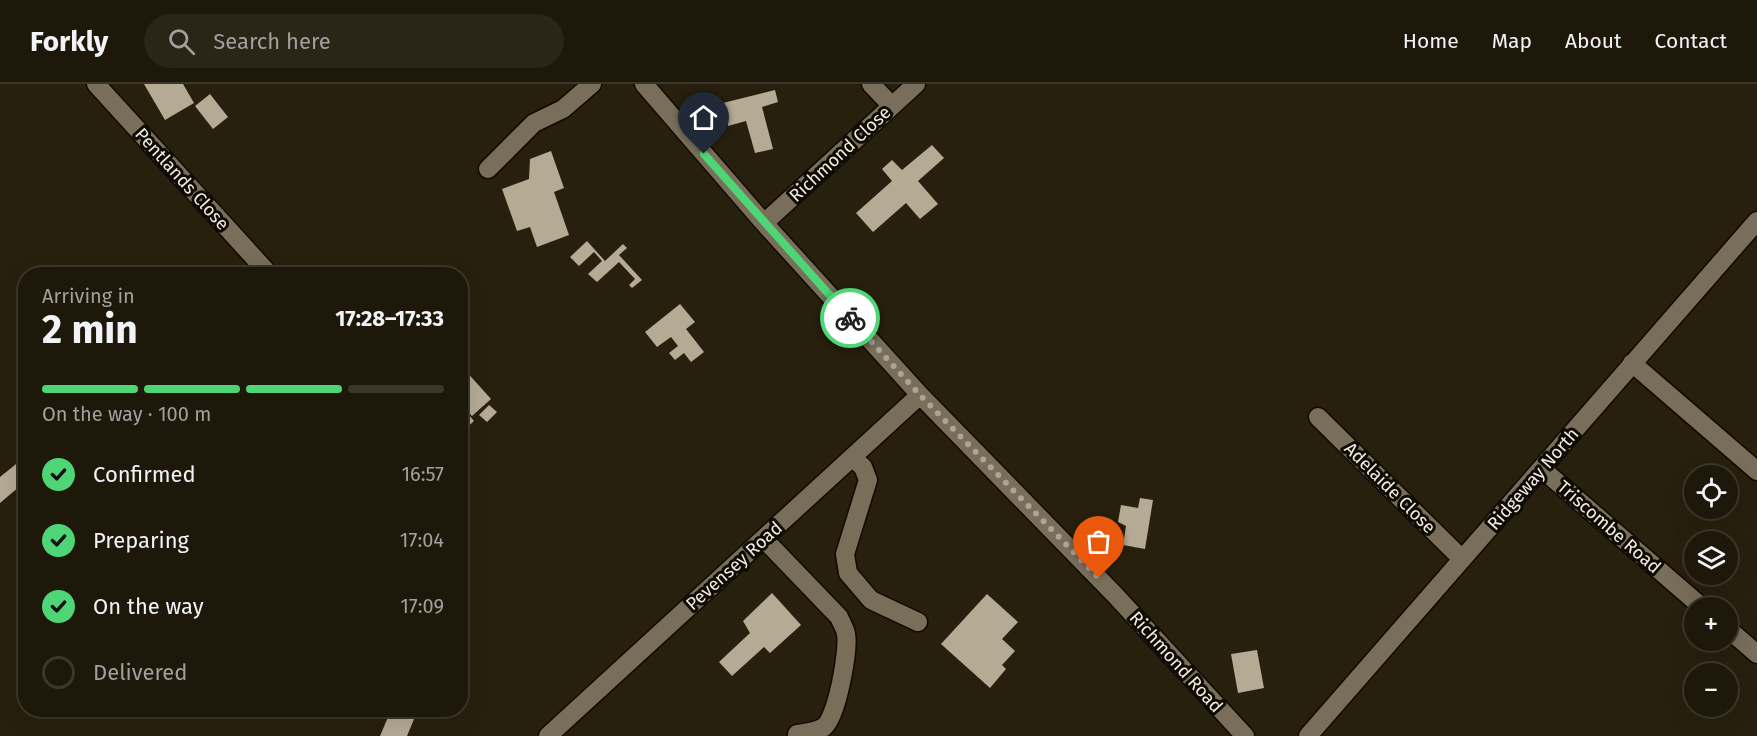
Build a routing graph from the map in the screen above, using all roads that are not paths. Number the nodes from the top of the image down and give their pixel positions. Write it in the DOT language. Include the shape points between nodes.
graph roads {
  1 [pos="96,84"];
  2 [pos="592,84"];
  3 [pos="644,84"];
  4 [pos="871,84"];
  5 [pos="916,84"];
  6 [pos="892,106"];
  7 [pos="488,169"];
  8 [pos="1757,221"];
  9 [pos="764,223"];
  10 [pos="263,267"];
  11 [pos="1632,363"];
  12 [pos="920,395"];
  13 [pos="1318,417"];
  14 [pos="853,458"];
  15 [pos="1542,469"];
  16 [pos="1757,471"];
  17 [pos="764,538"];
  18 [pos="1462,559"];
  19 [pos="1690,597"];
  20 [pos="918,622"];
  21 [pos="1738,638"];
  22 [pos="1757,654"];
  23 [pos="797,734"];
  24 [pos="548,736"];
  25 [pos="1245,736"];
  26 [pos="1308,736"];
  1 -- 10 [label="street, Pentlands Close"];
  2 -- 7 [label="street" via="563,109 534,123"];
  3 -- 9 [label="street, Richmond Road"];
  4 -- 6 [label="street"];
  5 -- 6 [label="street, Richmond Close"];
  6 -- 9 [label="street, Richmond Close"];
  8 -- 11 [label="street, Ridgeway North"];
  9 -- 12 [label="street, Richmond Road"];
  11 -- 15 [label="street, Ridgeway North"];
  11 -- 16 [label="street"];
  12 -- 14 [label="street, Pevensey Road"];
  12 -- 25 [label="street, Richmond Road" via="1115,595"];
  13 -- 18 [label="street, Adelaide Close"];
  14 -- 17 [label="street, Pevensey Road"];
  14 -- 20 [label="street" via="863,467 868,480 845,554 848,573 872,600"];
  15 -- 18 [label="street, Ridgeway North"];
  15 -- 19 [label="street, Triscombe Road"];
  17 -- 23 [label="street" via="839,616 846,633 846,653 832,715 825,726"];
  17 -- 24 [label="street, Pevensey Road"];
  18 -- 26 [label="street, Ridgeway North"];
  21 -- 22 [label="street"];
}
